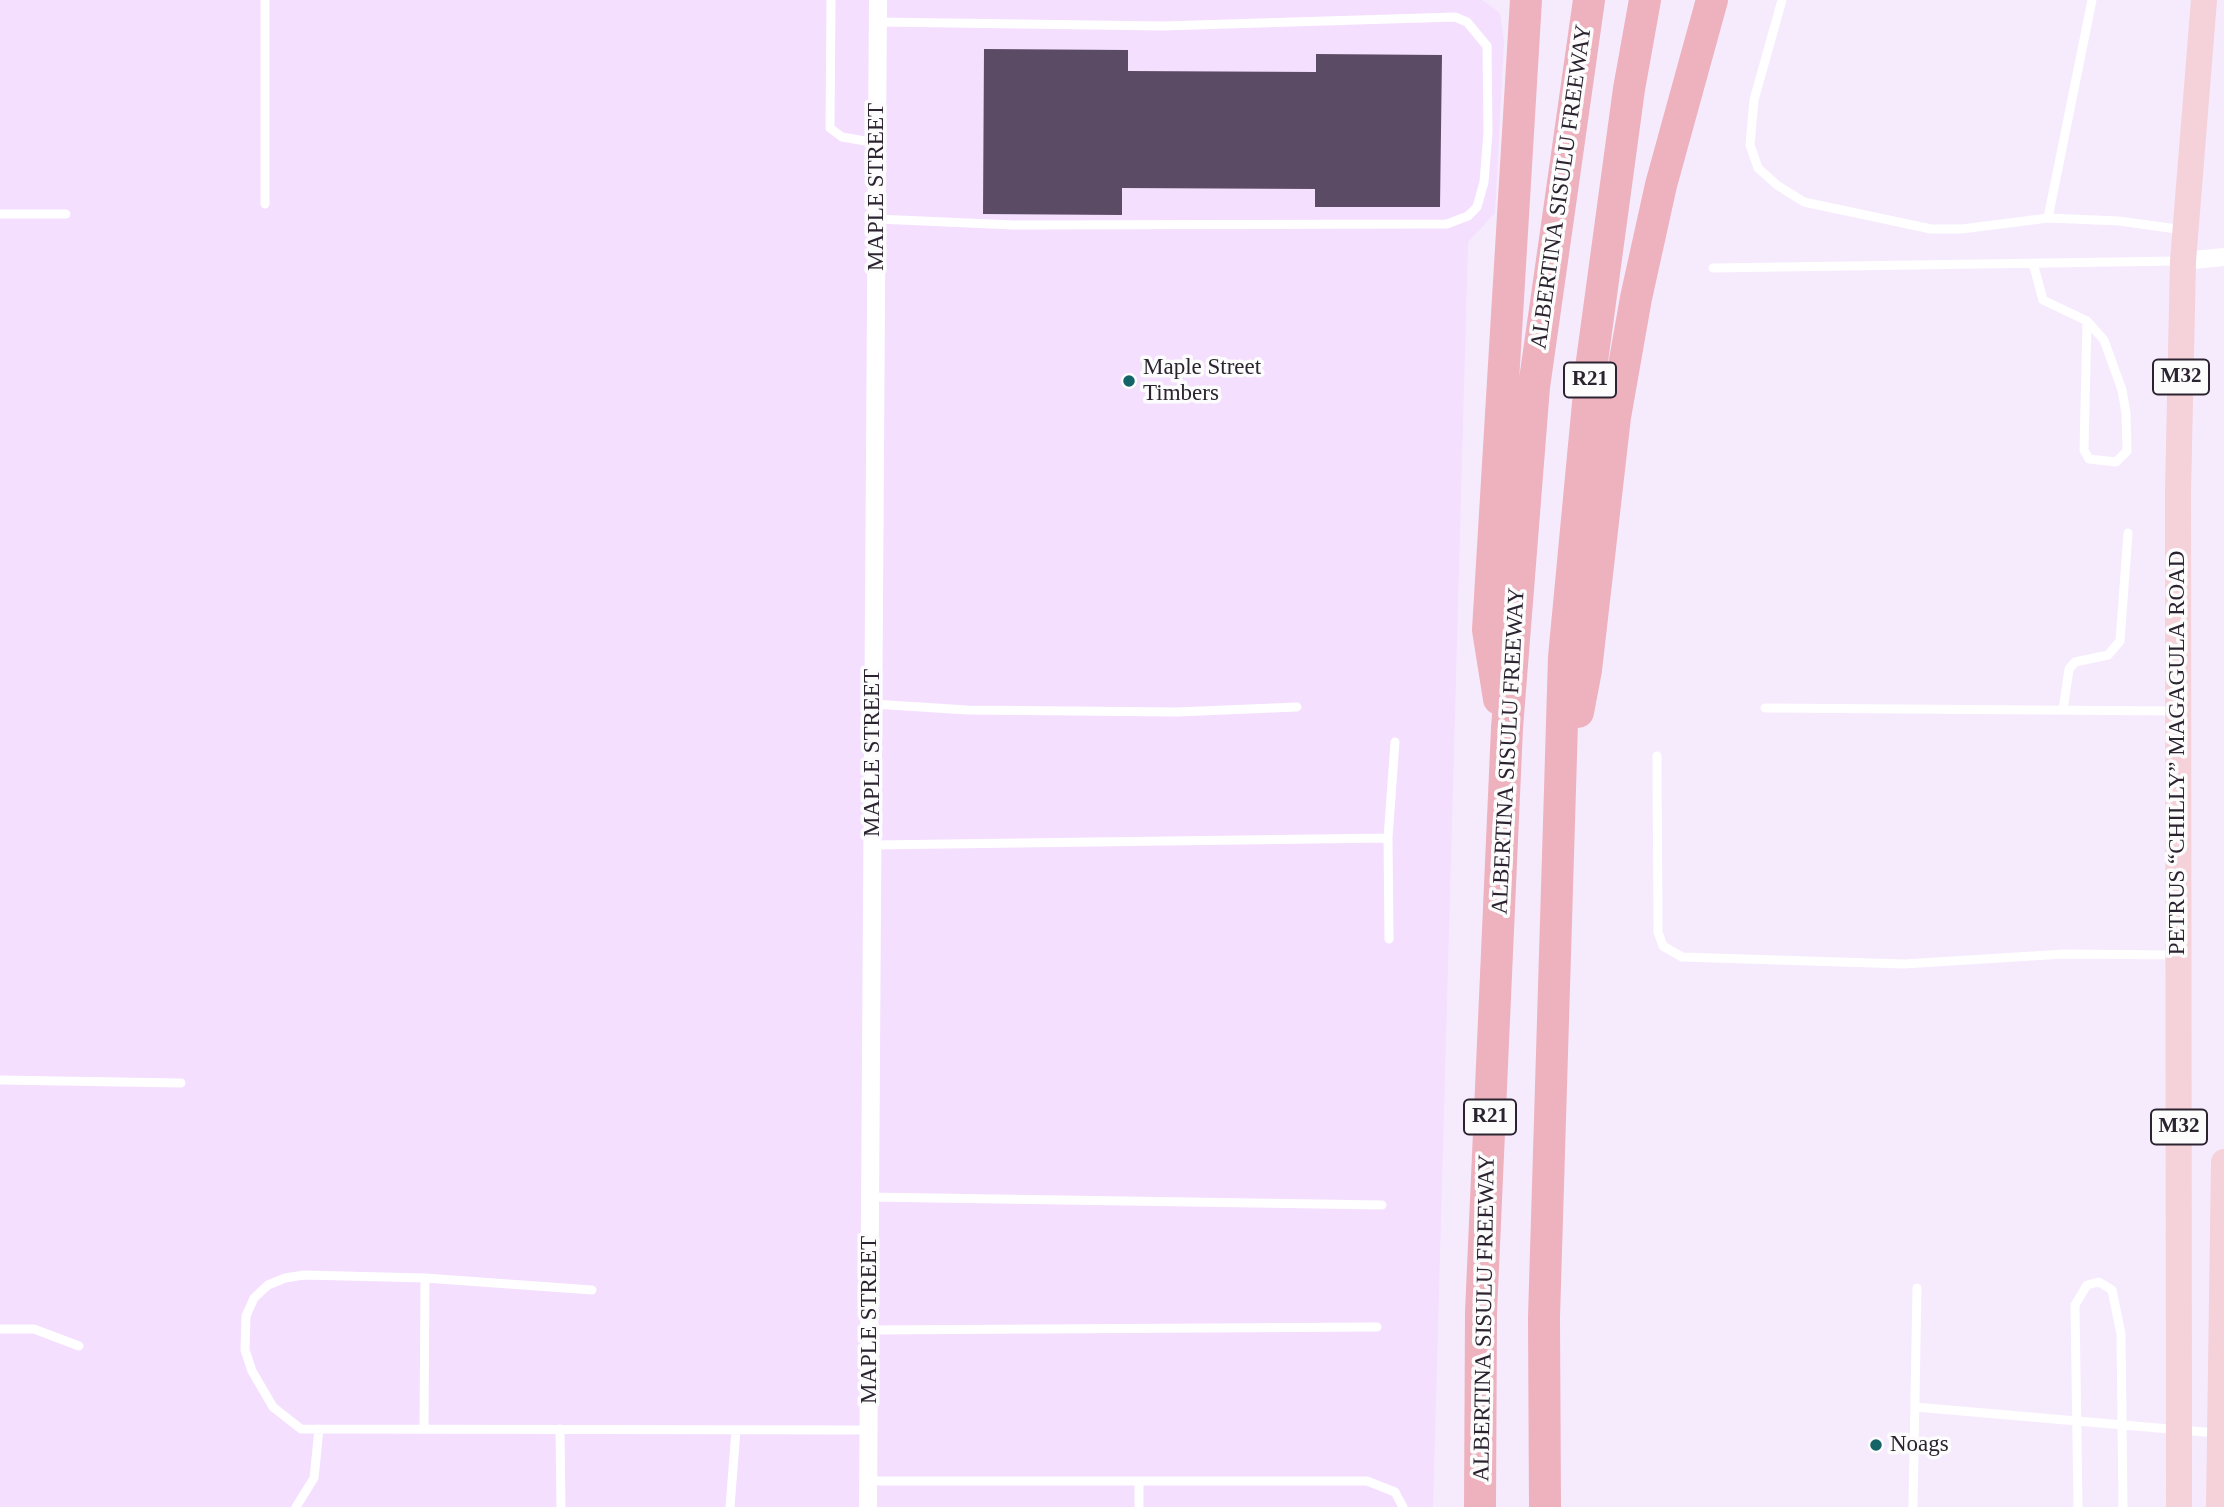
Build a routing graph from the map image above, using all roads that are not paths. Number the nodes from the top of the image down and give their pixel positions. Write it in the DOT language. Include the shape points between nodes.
graph roads {
  1 [pos="265,0"];
  2 [pos="831,0"];
  3 [pos="878,0"];
  4 [pos="1526,0"];
  5 [pos="1590,0"];
  6 [pos="1645,0"];
  7 [pos="1712,0"];
  8 [pos="1782,0"];
  9 [pos="2092,0"];
  10 [pos="2201,8"];
  11 [pos="878,22"];
  12 [pos="877,143"];
  13 [pos="265,204"];
  14 [pos="0,214"];
  15 [pos="66,214"];
  16 [pos="2048,218"];
  17 [pos="877,219"];
  18 [pos="2186,230"];
  19 [pos="2224,257"];
  20 [pos="2183,261"];
  21 [pos="2033,263"];
  22 [pos="1713,268"];
  23 [pos="2087,321"];
  24 [pos="2128,533"];
  25 [pos="874,704"];
  26 [pos="1297,707"];
  27 [pos="1765,708"];
  28 [pos="2063,710"];
  29 [pos="2179,711"];
  30 [pos="1507,728"];
  31 [pos="1395,742"];
  32 [pos="1657,756"];
  33 [pos="1562,763"];
  34 [pos="1388,838"];
  35 [pos="873,845"];
  36 [pos="1389,939"];
  37 [pos="2178,955"];
  38 [pos="0,1080"];
  39 [pos="181,1083"];
  40 [pos="2224,1162"];
  41 [pos="2224,1184"];
  42 [pos="870,1197"];
  43 [pos="1382,1205"];
  44 [pos="425,1278"];
  45 [pos="1917,1289"];
  46 [pos="592,1290"];
  47 [pos="1377,1326"];
  48 [pos="0,1329"];
  49 [pos="870,1330"];
  50 [pos="2223,1340"];
  51 [pos="79,1346"];
  52 [pos="1915,1407"];
  53 [pos="2078,1420"];
  54 [pos="2124,1424"];
  55 [pos="319,1429"];
  56 [pos="424,1429"];
  57 [pos="560,1429"];
  58 [pos="736,1430"];
  59 [pos="869,1430"];
  60 [pos="2180,1430"];
  61 [pos="2222,1434"];
  62 [pos="869,1481"];
  63 [pos="1139,1481"];
  64 [pos="296,1507"];
  65 [pos="561,1507"];
  66 [pos="730,1507"];
  67 [pos="868,1507"];
  68 [pos="1139,1507"];
  69 [pos="1403,1507"];
  70 [pos="1480,1507"];
  71 [pos="1545,1507"];
  72 [pos="1913,1507"];
  73 [pos="2078,1507"];
  74 [pos="2123,1507"];
  75 [pos="2179,1507"];
  76 [pos="2219,1507"];
  1 -- 13 [label="lane"];
  2 -- 12 [label="lane" via="830,128 842,137"];
  3 -- 11 [label="street, MAPLE STREET"];
  4 -- 30 [label="highway" via="1488,630"];
  5 -- 30 [label="highway, ALBERTINA SISULU FREEWAY / R21" via="1534,387"];
  6 -- 33 [label="highway, R21" via="1592,361 1564,657"];
  7 -- 33 [label="highway" via="1661,185 1636,298 1615,417 1586,670"];
  8 -- 16 [label="lane" via="1754,100 1751,145 1758,168 1777,185 1804,202 1931,229"];
  9 -- 16 [label="lane"];
  10 -- 18 [label="main road, PETRUS “CHILLY” MAGAGULA ROAD / M32"];
  11 -- 12 [label="street, MAPLE STREET"];
  11 -- 17 [label="lane" via="1163,26 1455,17 1467,22 1487,46 1488,132 1477,207 1447,224 1013,225"];
  12 -- 17 [label="street, MAPLE STREET"];
  14 -- 15 [label="lane"];
  16 -- 18 [label="lane"];
  17 -- 25 [label="street, MAPLE STREET"];
  18 -- 20 [label="main road, PETRUS “CHILLY” MAGAGULA ROAD / M32"];
  19 -- 20 [label="street"];
  20 -- 21 [label="lane"];
  20 -- 29 [label="main road, PETRUS “CHILLY” MAGAGULA ROAD / M32"];
  21 -- 22 [label="lane"];
  21 -- 23 [label="lane" via="2043,300"];
  23 -- 23 [label="lane" via="2104,340 2122,390 2128,442 2123,458 2116,462 2096,462 2085,456"];
  24 -- 28 [label="lane" via="2120,641 2108,655 2075,662 2069,669"];
  25 -- 26 [label="lane" via="1149,712"];
  25 -- 35 [label="street, MAPLE STREET"];
  27 -- 28 [label="lane"];
  28 -- 29 [label="lane"];
  29 -- 37 [label="main road, PETRUS “CHILLY” MAGAGULA ROAD / M32"];
  30 -- 70 [label="highway, ALBERTINA SISULU FREEWAY / R21" via="1481,1312"];
  31 -- 34 [label="lane"];
  32 -- 37 [label="lane" via="1658,932 1663,946 1682,957 1904,964 2064,954"];
  33 -- 71 [label="highway, R21" via="1544,1317"];
  34 -- 35 [label="lane"];
  34 -- 36 [label="lane"];
  35 -- 42 [label="street, MAPLE STREET"];
  37 -- 60 [label="main road, PETRUS “CHILLY” MAGAGULA ROAD / M32"];
  38 -- 39 [label="lane"];
  40 -- 41 [label="main road, M32"];
  41 -- 50 [label="main road, M32"];
  42 -- 43 [label="lane"];
  42 -- 49 [label="street, MAPLE STREET"];
  44 -- 46 [label="lane"];
  44 -- 55 [label="lane" via="304,1275 268,1285 254,1298 243,1332 252,1371 286,1420 301,1429"];
  44 -- 56 [label="lane"];
  45 -- 52 [label="lane"];
  47 -- 49 [label="lane"];
  48 -- 51 [label="lane" via="34,1329"];
  49 -- 59 [label="street, MAPLE STREET"];
  50 -- 61 [label="main road, M32"];
  52 -- 53 [label="lane"];
  52 -- 72 [label="lane"];
  53 -- 54 [label="lane"];
  53 -- 54 [label="lane" via="2075,1306 2087,1285 2099,1282 2112,1290 2117,1303"];
  53 -- 73 [label="lane"];
  54 -- 60 [label="lane"];
  54 -- 74 [label="lane"];
  55 -- 56 [label="lane"];
  55 -- 64 [label="lane" via="314,1478"];
  56 -- 57 [label="lane"];
  57 -- 58 [label="lane"];
  57 -- 65 [label="lane"];
  58 -- 59 [label="lane"];
  58 -- 66 [label="lane"];
  59 -- 62 [label="street, MAPLE STREET"];
  60 -- 61 [label="lane"];
  60 -- 75 [label="main road, PETRUS “CHILLY” MAGAGULA ROAD / M32"];
  61 -- 76 [label="main road, M32"];
  62 -- 63 [label="lane"];
  62 -- 67 [label="street, MAPLE STREET"];
  63 -- 68 [label="lane"];
  63 -- 69 [label="lane" via="1367,1480 1395,1492"];
}
